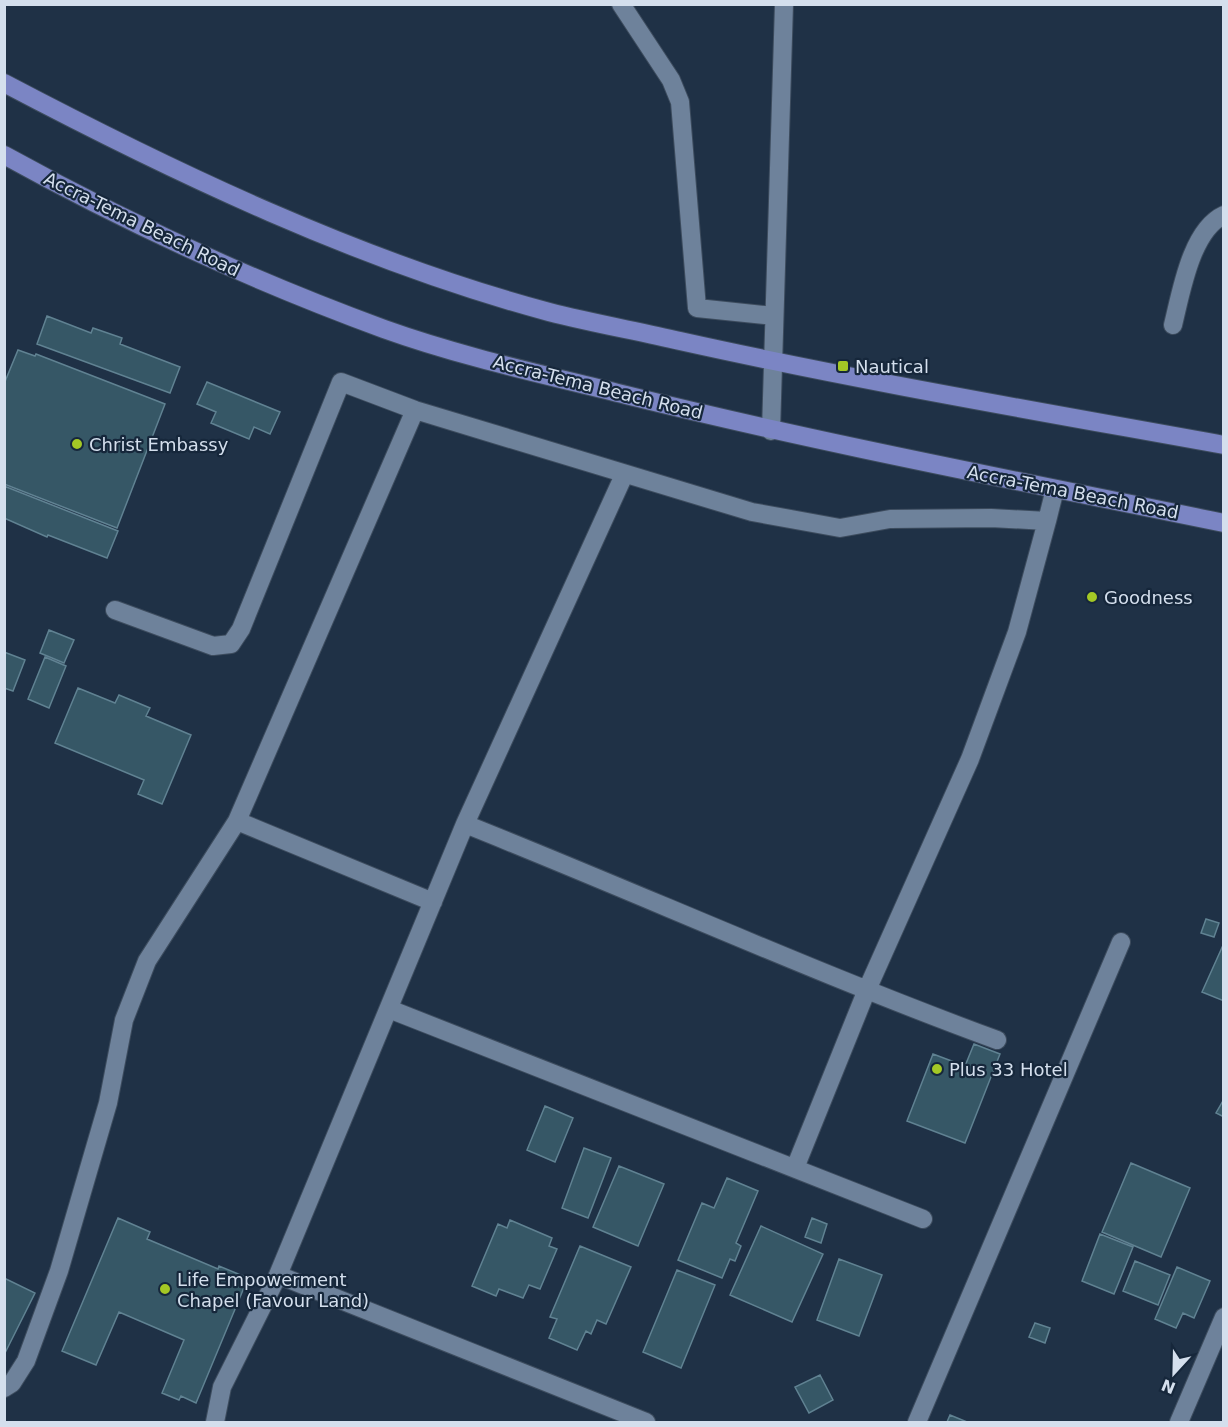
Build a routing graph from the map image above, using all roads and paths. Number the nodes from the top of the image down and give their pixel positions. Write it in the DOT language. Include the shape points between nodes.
graph roads {
  1 [pos="621,4"];
  2 [pos="784,4"];
  3 [pos="4,83"];
  4 [pos="4,155"];
  5 [pos="1224,215"];
  6 [pos="774,316"];
  7 [pos="1173,325"];
  8 [pos="773,362"];
  9 [pos="415,410"];
  10 [pos="771,431"];
  11 [pos="1224,446"];
  12 [pos="624,475"];
  13 [pos="1055,489"];
  14 [pos="1047,521"];
  15 [pos="1224,523"];
  16 [pos="115,610"];
  17 [pos="237,821"];
  18 [pos="465,824"];
  19 [pos="433,902"];
  20 [pos="1121,942"];
  21 [pos="866,992"];
  22 [pos="389,1009"];
  23 [pos="997,1040"];
  24 [pos="795,1168"];
  25 [pos="923,1219"];
  26 [pos="278,1275"];
  27 [pos="1224,1317"];
  28 [pos="4,1388"];
  29 [pos="215,1422"];
  30 [pos="646,1422"];
  31 [pos="917,1422"];
  32 [pos="1179,1422"];
  1 -- 6 [label="street" via="671,80 680,102 696,308"];
  2 -- 6 [label="street"];
  3 -- 8 [label="main road" via="283,218 420,270 548,312"];
  4 -- 10 [label="main road, Accra-Tema Beach Road" via="230,269 387,330 527,370"];
  5 -- 7 [label="street" via="1215,219 1191,255"];
  6 -- 8 [label="street"];
  8 -- 10 [label="street"];
  8 -- 11 [label="main road"];
  9 -- 12 [label="street"];
  9 -- 16 [label="street" via="342,382 241,629 231,644 213,646"];
  9 -- 17 [label="street"];
  10 -- 13 [label="main road, Accra-Tema Beach Road"];
  12 -- 14 [label="street" via="752,513 840,528 890,519"];
  12 -- 18 [label="street"];
  13 -- 14 [label="street"];
  13 -- 15 [label="main road, Accra-Tema Beach Road"];
  14 -- 21 [label="street" via="1017,632 970,759"];
  17 -- 19 [label="street"];
  17 -- 28 [label="street" via="147,961 124,1020 108,1102 59,1271 26,1361 12,1383"];
  18 -- 19 [label="street"];
  18 -- 21 [label="street"];
  19 -- 22 [label="street"];
  20 -- 31 [label="street"];
  21 -- 23 [label="street"];
  21 -- 24 [label="street"];
  22 -- 24 [label="street"];
  22 -- 26 [label="street"];
  24 -- 25 [label="street"];
  26 -- 29 [label="street" via="222,1387"];
  26 -- 30 [label="street"];
  27 -- 32 [label="street"];
}
